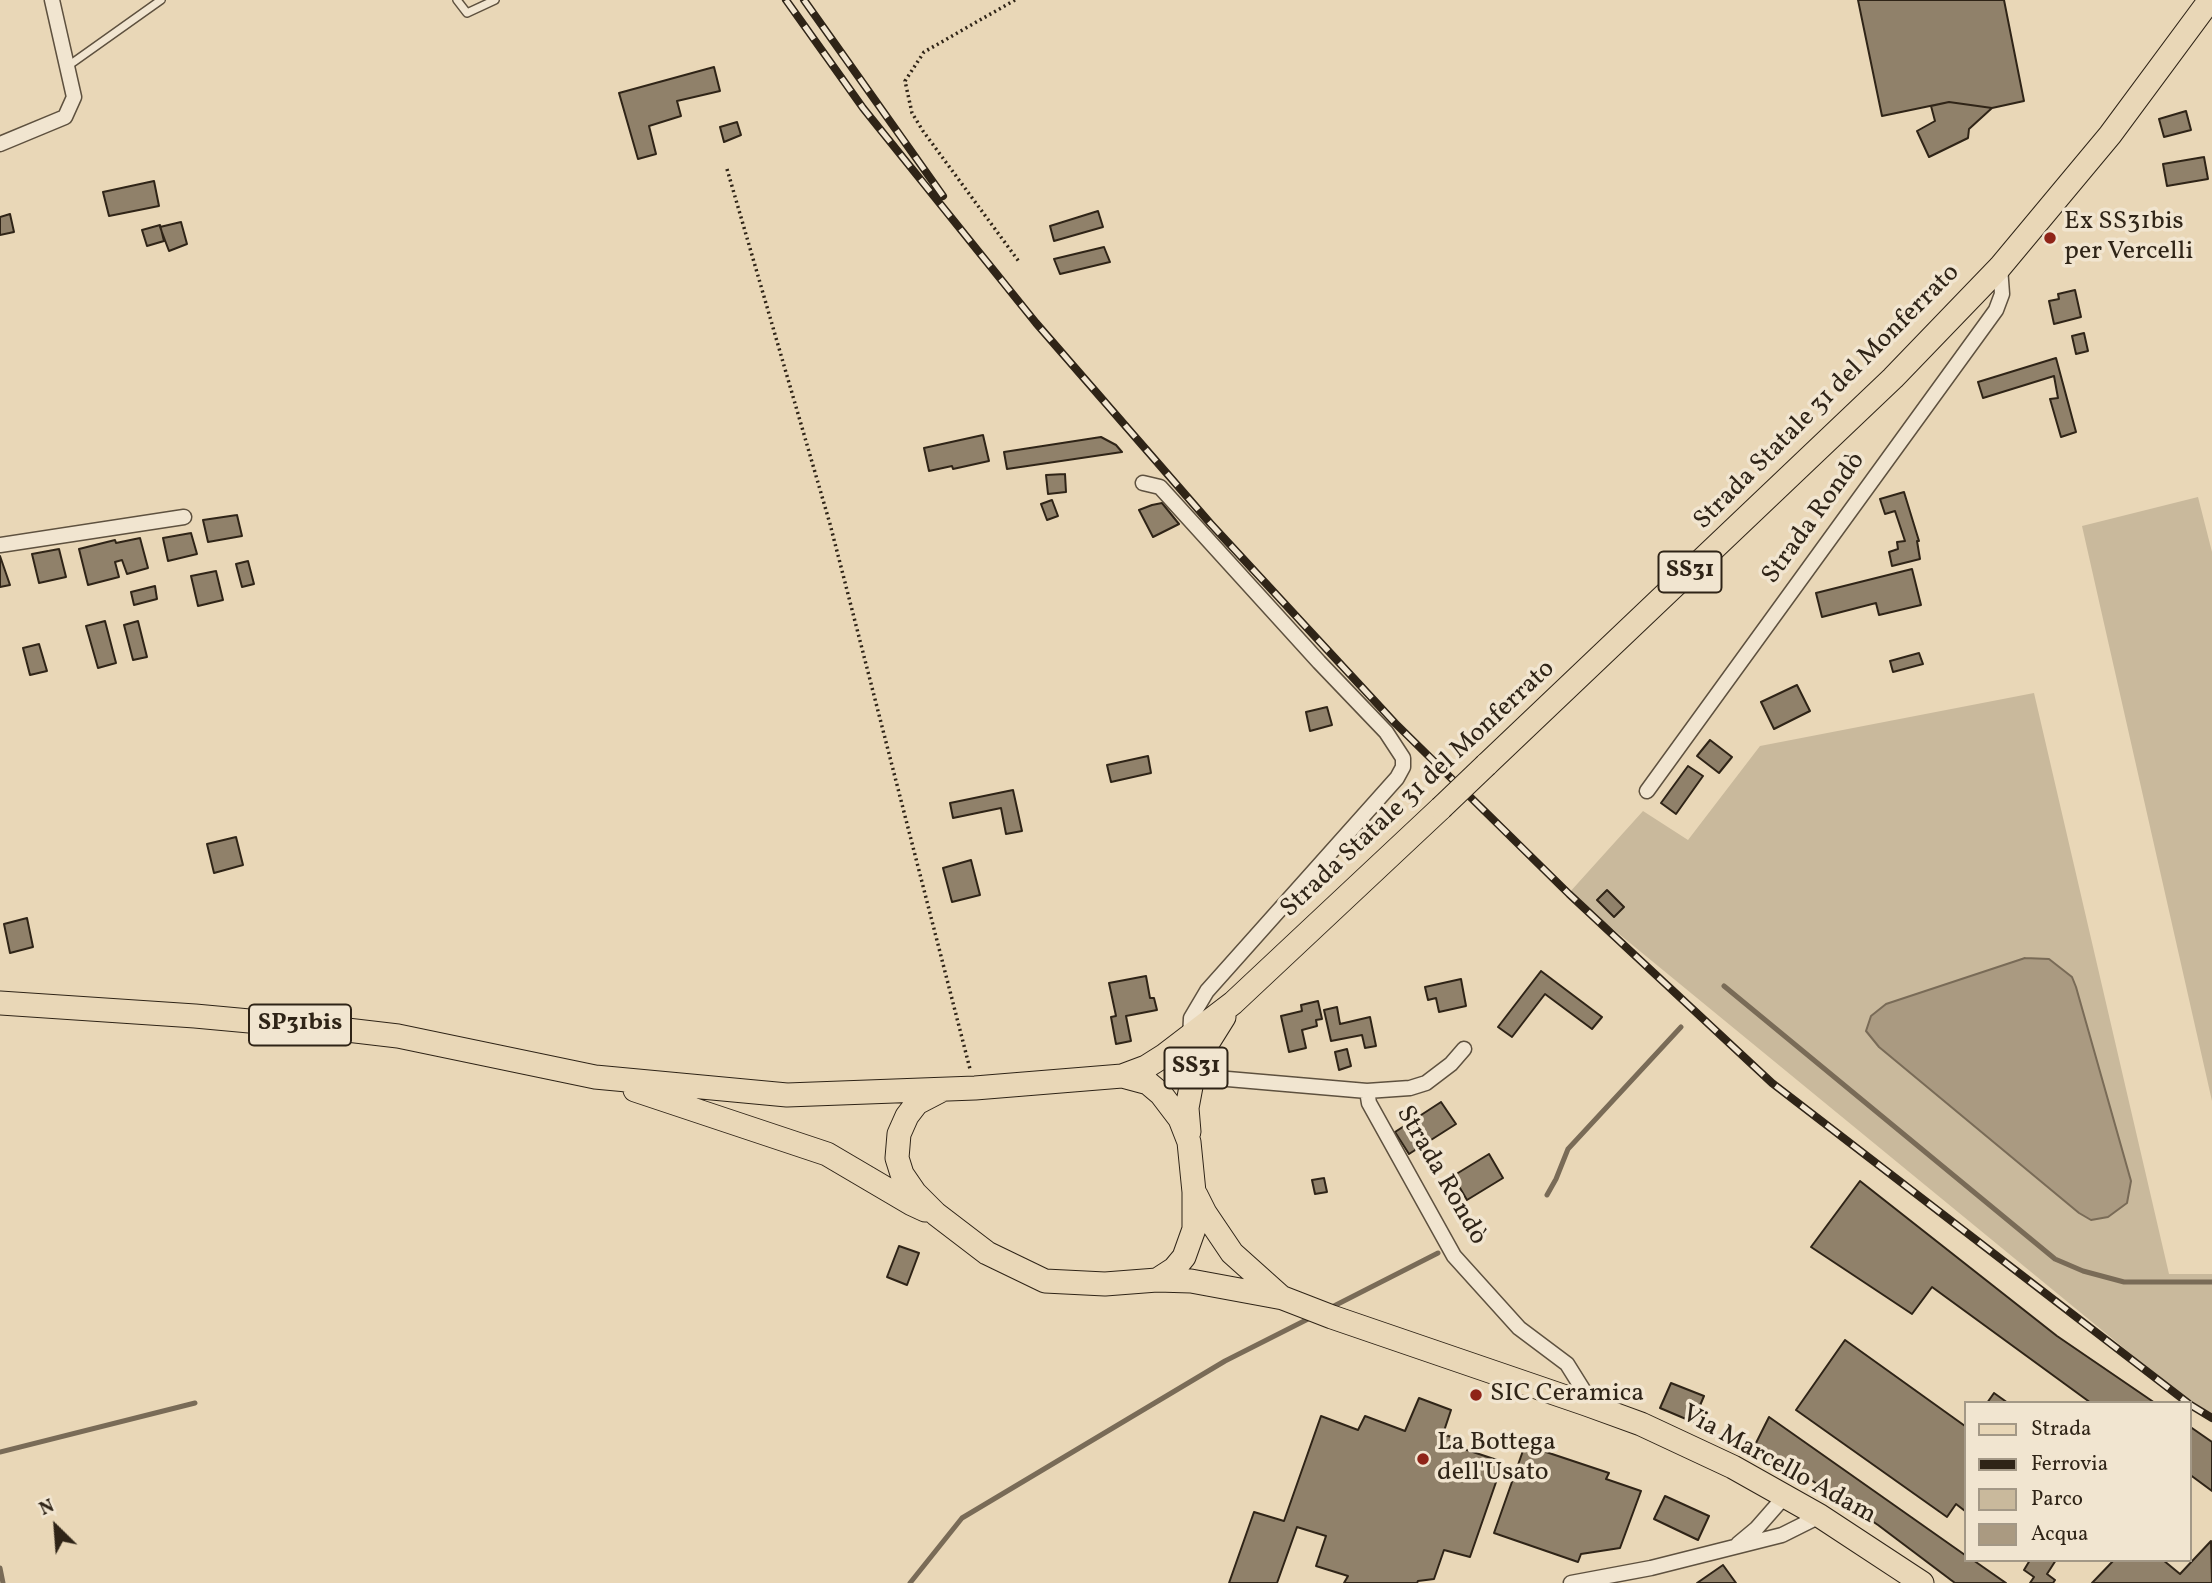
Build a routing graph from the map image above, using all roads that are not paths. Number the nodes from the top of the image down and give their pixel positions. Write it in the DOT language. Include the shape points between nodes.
graph roads {
  1 [pos="52,0"];
  2 [pos="160,0"];
  3 [pos="457,0"];
  4 [pos="495,0"];
  5 [pos="2210,0"];
  6 [pos="67,67"];
  7 [pos="0,144"];
  8 [pos="2000,267"];
  9 [pos="1143,484"];
  10 [pos="184,517"];
  11 [pos="0,545"];
  12 [pos="1647,791"];
  13 [pos="0,1003"];
  14 [pos="1234,1003"];
  15 [pos="1190,1037"];
  16 [pos="1464,1049"];
  17 [pos="1195,1070"];
  18 [pos="1122,1076"];
  19 [pos="595,1077"];
  20 [pos="945,1089"];
  21 [pos="1367,1091"];
  22 [pos="1189,1142"];
  23 [pos="1194,1192"];
  24 [pos="936,1214"];
  25 [pos="1157,1280"];
  26 [pos="1291,1302"];
  27 [pos="1586,1404"];
  28 [pos="1785,1496"];
  29 [pos="1820,1516"];
  30 [pos="1737,1545"];
  31 [pos="1571,1583"];
  32 [pos="1922,1583"];
  1 -- 6 [label="street"];
  2 -- 6 [label="lane"];
  3 -- 4 [label="lane" via="467,13"];
  5 -- 8 [label="main road, Strada Statale 31 del Monferrato / SS31" via="2110,135"];
  6 -- 7 [label="street" via="74,97 65,117"];
  8 -- 12 [label="street, Strada Rondò" via="2002,294 1996,310"];
  8 -- 14 [label="main road, Strada Statale 31 del Monferrato / SS31, bridge" via="1893,378"];
  9 -- 15 [label="street" via="1160,487 1387,732 1403,758 1398,778 1207,991 1191,1018"];
  10 -- 11 [label="street"];
  13 -- 19 [label="main road, SP31bis" via="398,1036"];
  14 -- 15 [label="main road, Strada Statale 31 del Monferrato / SS31"];
  14 -- 17 [label="main road, Strada Statale 31 del Monferrato / SS31"];
  15 -- 17 [label="street"];
  15 -- 18 [label="main road, Strada Statale 31 del Monferrato / SS31"];
  16 -- 21 [label="street, Strada Rondò" via="1426,1083"];
  17 -- 21 [label="street, Strada Rondò"];
  17 -- 22 [label="main road, Strada Statale 31 del Monferrato / SS31" via="1188,1108"];
  18 -- 20 [label="main road"];
  18 -- 22 [label="main road" via="1148,1083 1161,1094 1181,1119"];
  19 -- 20 [label="main road, SP31bis" via="788,1095"];
  19 -- 24 [label="main road, SP31bis" via="827,1154"];
  20 -- 24 [label="main road" via="918,1103 907,1116 897,1146 902,1174"];
  21 -- 27 [label="street, Strada Rondò" via="1369,1103 1454,1256 1519,1328 1567,1364 1587,1396"];
  22 -- 23 [label="main road"];
  23 -- 25 [label="main road" via="1190,1244 1174,1269"];
  23 -- 26 [label="main road, Via Marcello Adam" via="1232,1254"];
  24 -- 25 [label="main road, Via Marcello Adam" via="987,1253 1045,1281 1105,1284"];
  25 -- 26 [label="main road, Via Marcello Adam" via="1191,1281"];
  26 -- 27 [label="main road, Via Marcello Adam"];
  27 -- 28 [label="main road, Via Marcello Adam" via="1641,1424"];
  28 -- 29 [label="main road, Via Marcello Adam"];
  28 -- 30 [label="street"];
  29 -- 30 [label="street" via="1782,1535"];
  29 -- 32 [label="main road, Via Marcello Adam"];
  30 -- 31 [label="street"];
}
